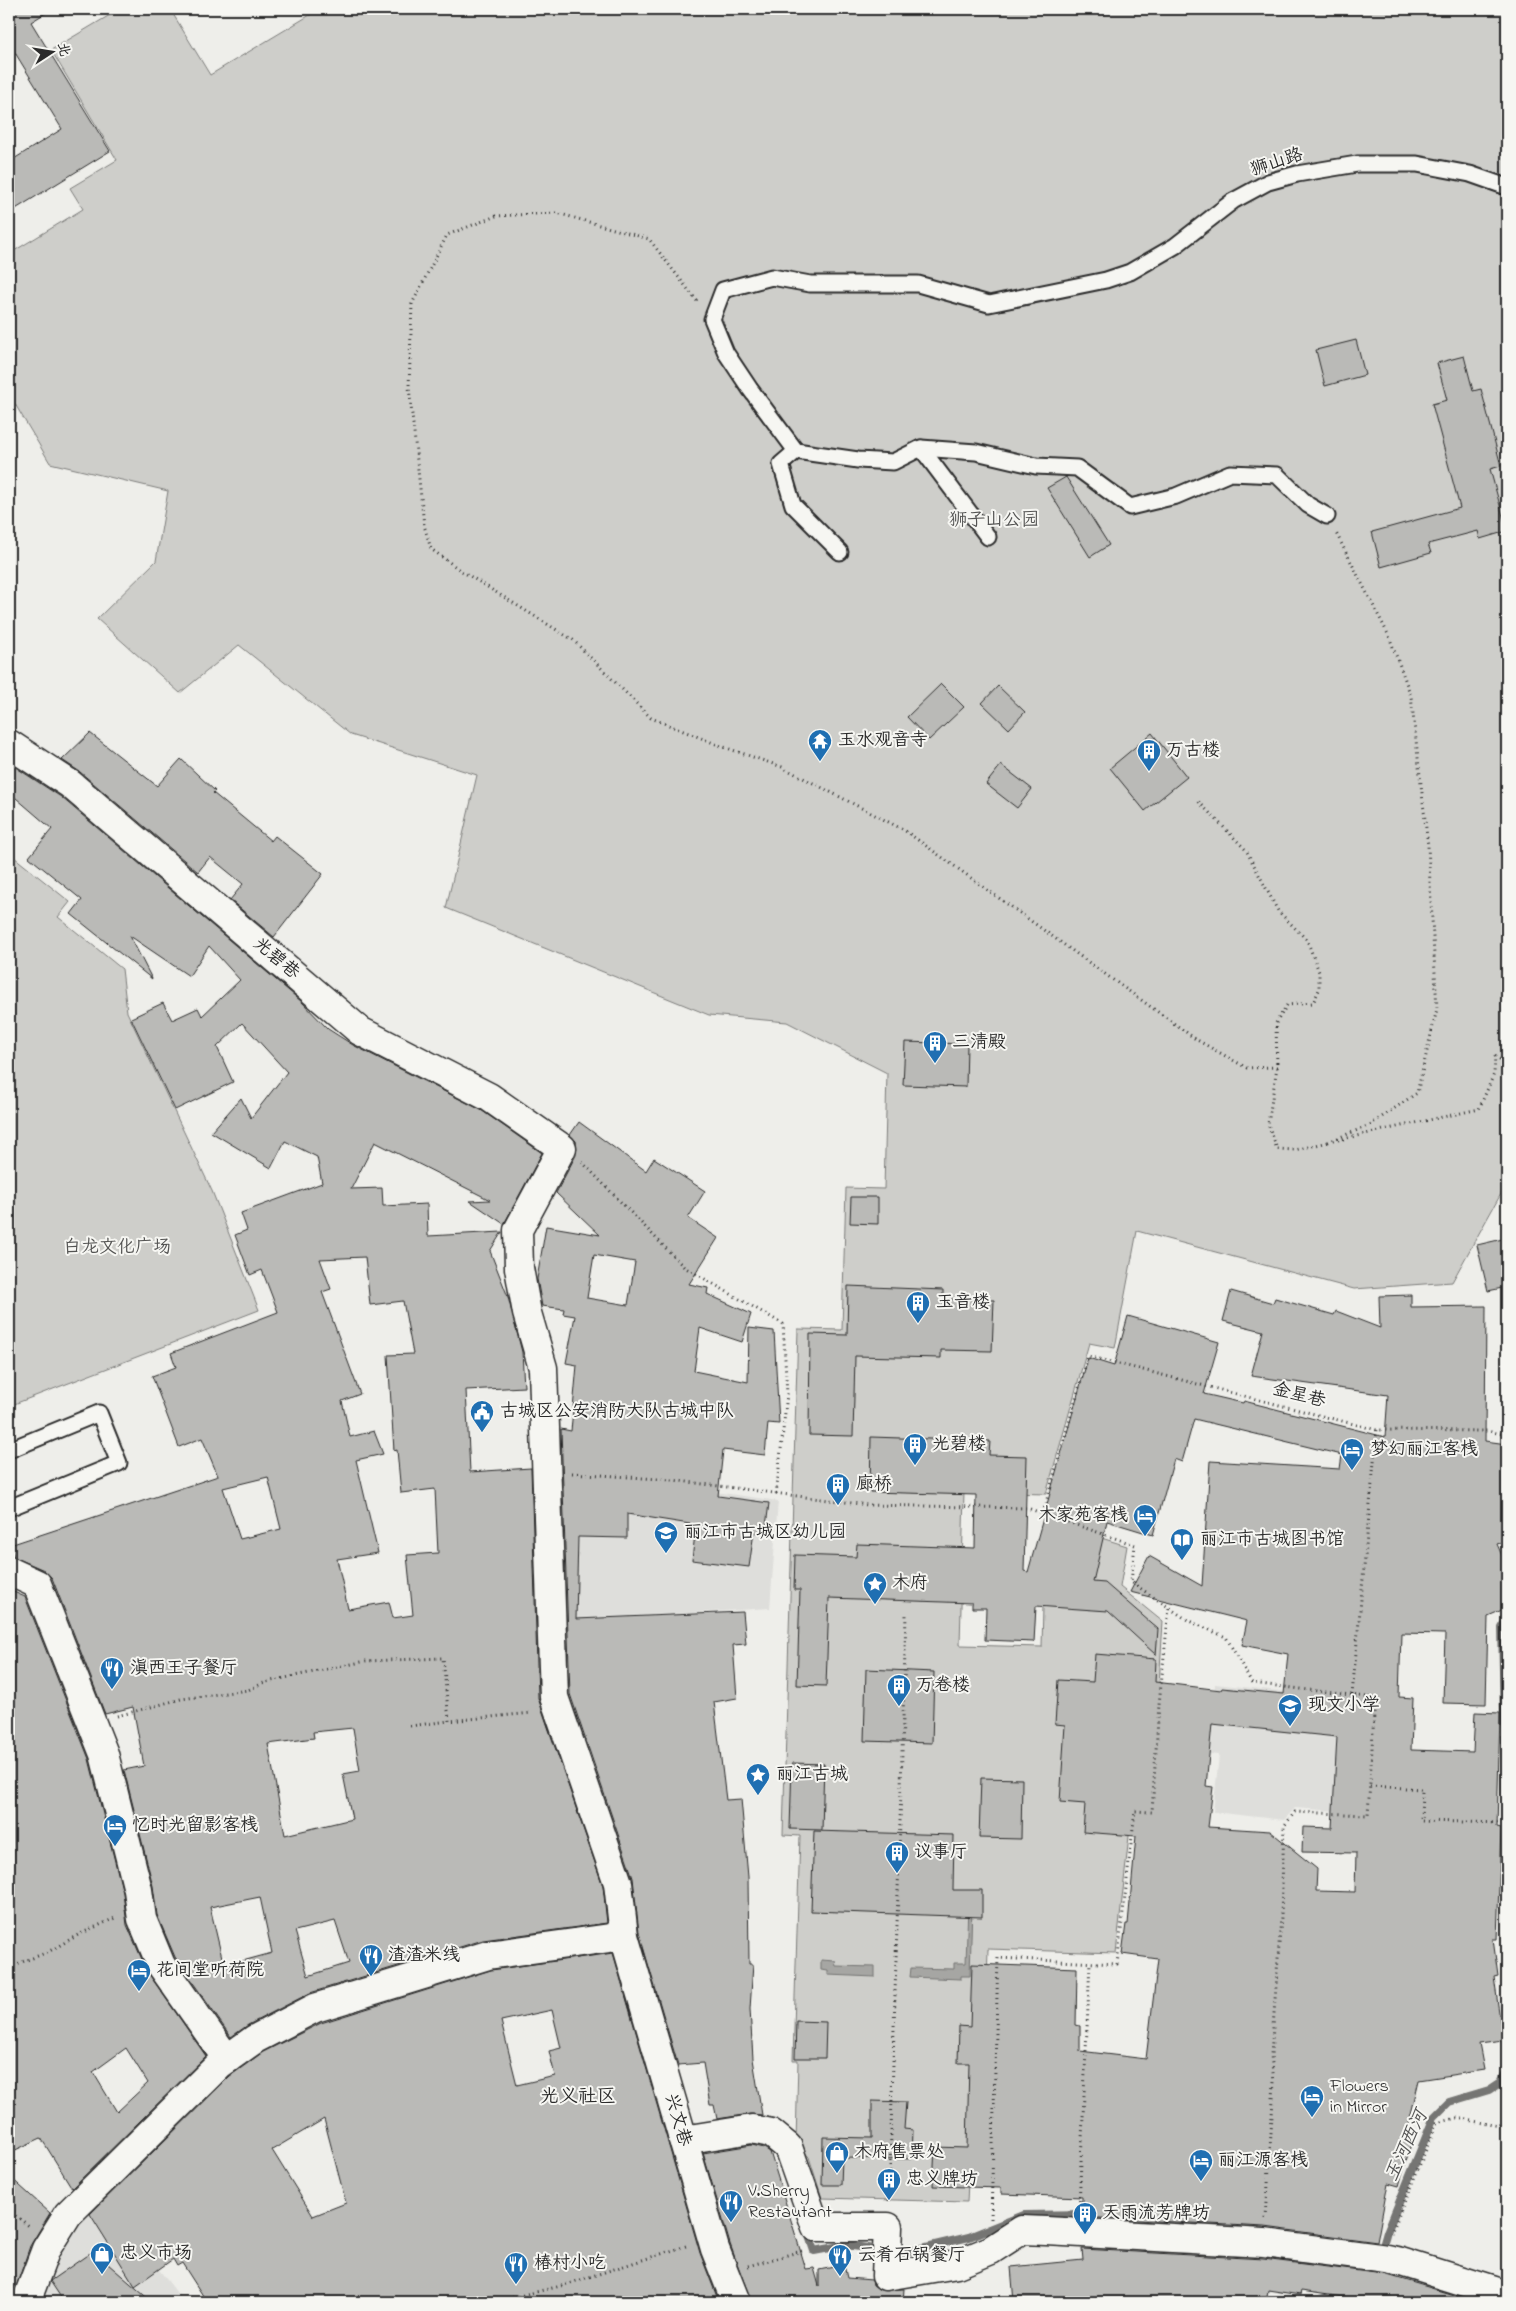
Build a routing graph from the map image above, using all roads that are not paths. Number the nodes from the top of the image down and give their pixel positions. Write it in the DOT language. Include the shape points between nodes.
graph roads {
  1 [pos="1507,187"];
  2 [pos="921,448"];
  3 [pos="796,450"];
  4 [pos="1327,516"];
  5 [pos="988,537"];
  6 [pos="840,552"];
  7 [pos="9,744"];
  8 [pos="562,1148"];
  9 [pos="9,1450"];
  10 [pos="9,1508"];
  11 [pos="9,1571"];
  12 [pos="624,1936"];
  13 [pos="227,2059"];
  14 [pos="683,2140"];
  15 [pos="1507,2295"];
  16 [pos="26,2302"];
  17 [pos="736,2302"];
  1 -- 3 [label="lane, 狮山路" via="1470,174 1417,164 1357,164 1297,174 1268,182 1232,201 1153,261 1130,272 1082,286 989,304 918,284 810,284 772,277 722,290 712,319 726,353"];
  2 -- 3 [label="lane" via="893,462"];
  2 -- 4 [label="lane" via="976,452 1036,466 1077,468 1130,507 1176,496 1230,473 1277,476 1308,506"];
  2 -- 5 [label="lane"];
  3 -- 6 [label="lane" via="781,464 793,506"];
  7 -- 8 [label="street, 光碧巷" via="70,784 360,1031 489,1097"];
  8 -- 12 [label="street, 兴文巷" via="518,1230 518,1268 543,1368 554,1697 618,1883"];
  9 -- 10 [label="lane" via="99,1413 119,1463"];
  11 -- 13 [label="street" via="37,1584 92,1722 104,1754 142,1919 161,1965"];
  12 -- 13 [label="street" via="488,1955 315,2008 255,2039"];
  12 -- 14 [label="street, 兴文巷"];
  13 -- 16 [label="street" via="68,2214 49,2244"];
  14 -- 15 [label="street" via="752,2129 771,2133 788,2147 816,2227 887,2244 886,2276 957,2264 992,2250 1022,2230 1264,2243 1386,2259"];
  14 -- 17 [label="street, 兴文巷" via="711,2238"];
}
